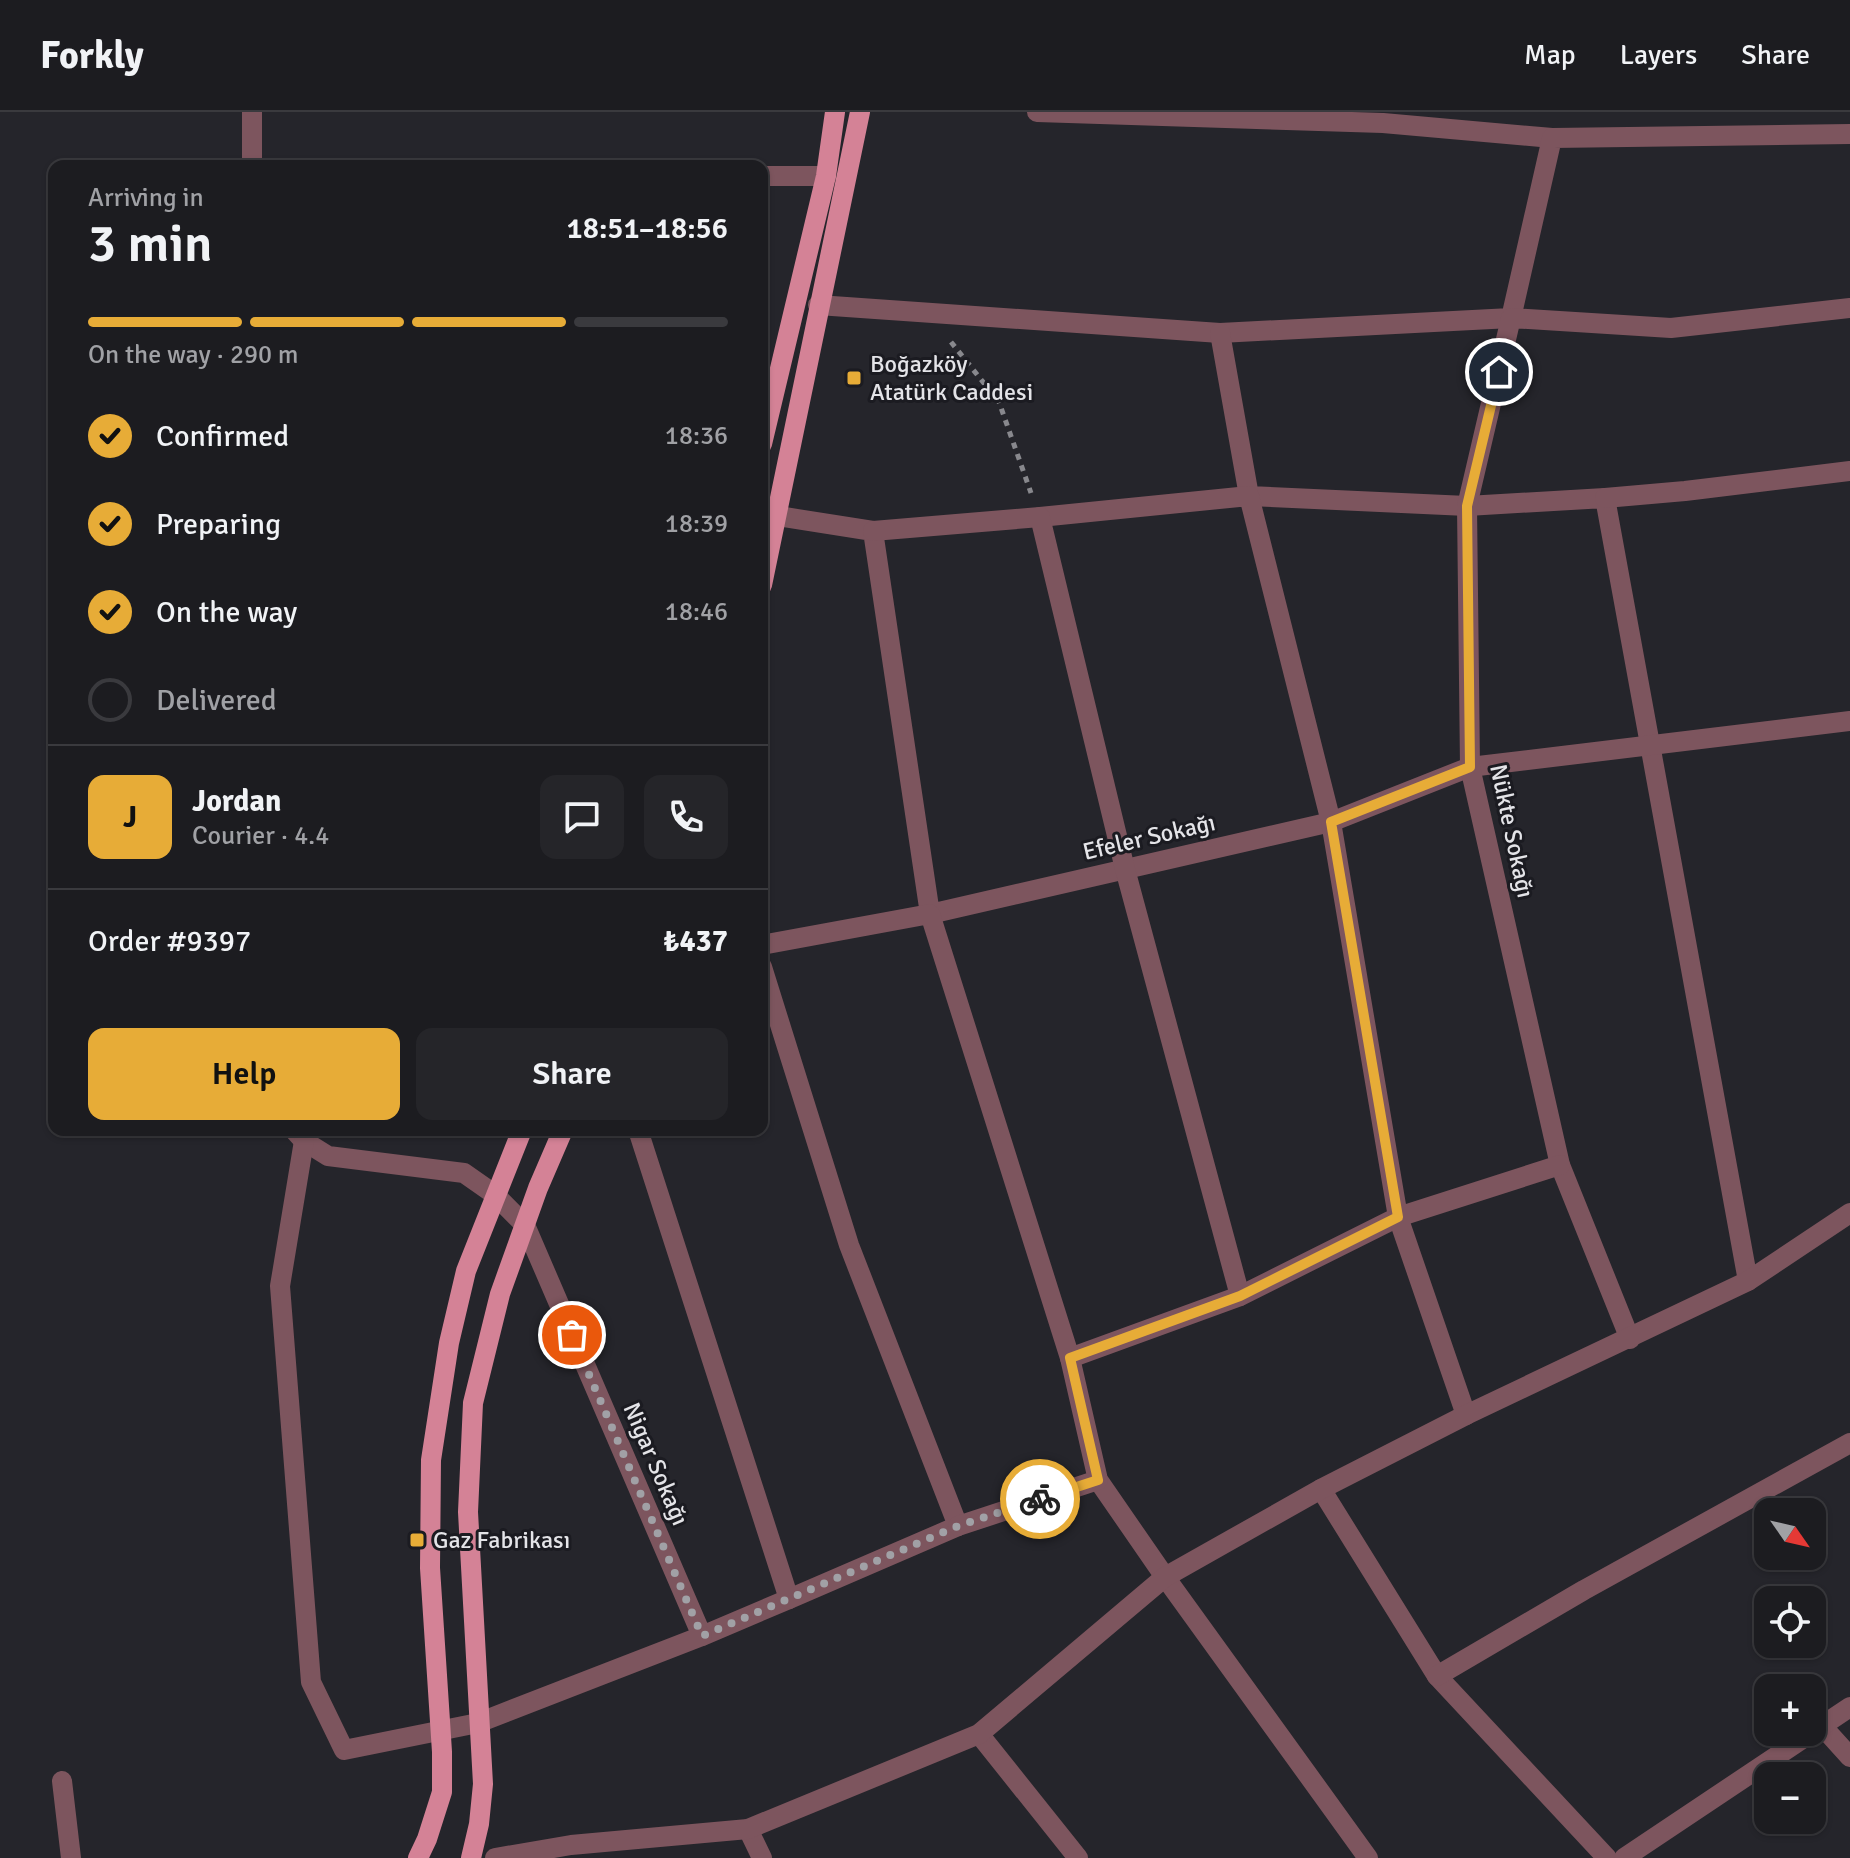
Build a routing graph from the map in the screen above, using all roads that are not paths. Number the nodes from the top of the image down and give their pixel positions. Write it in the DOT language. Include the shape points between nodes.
graph roads {
  1 [pos="252,112"];
  2 [pos="835,112"];
  3 [pos="860,112"];
  4 [pos="1037,112"];
  5 [pos="1385,117"];
  6 [pos="1850,134"];
  7 [pos="1552,138"];
  8 [pos="252,160"];
  9 [pos="768,176"];
  10 [pos="826,176"];
  11 [pos="818,305"];
  12 [pos="1850,308"];
  13 [pos="1511,318"];
  14 [pos="1220,333"];
  15 [pos="769,380"];
  16 [pos="1850,471"];
  17 [pos="1249,496"];
  18 [pos="1605,498"];
  19 [pos="1467,506"];
  20 [pos="778,516"];
  21 [pos="1040,517"];
  22 [pos="873,531"];
  23 [pos="768,559"];
  24 [pos="1850,721"];
  25 [pos="1649,746"];
  26 [pos="1470,767"];
  27 [pos="1331,822"];
  28 [pos="1125,869"];
  29 [pos="930,914"];
  30 [pos="768,944"];
  31 [pos="768,986"];
  32 [pos="299,1136"];
  33 [pos="519,1136"];
  34 [pos="561,1136"];
  35 [pos="640,1136"];
  36 [pos="1560,1165"];
  37 [pos="494,1194"];
  38 [pos="1850,1213"];
  39 [pos="1398,1217"];
  40 [pos="525,1225"];
  41 [pos="1748,1281"];
  42 [pos="1240,1296"];
  43 [pos="1630,1339"];
  44 [pos="1070,1358"];
  45 [pos="1466,1415"];
  46 [pos="1850,1443"];
  47 [pos="1098,1480"];
  48 [pos="1321,1489"];
  49 [pos="958,1526"];
  50 [pos="1165,1577"];
  51 [pos="789,1599"];
  52 [pos="702,1636"];
  53 [pos="1437,1676"];
  54 [pos="1850,1707"];
  55 [pos="478,1723"];
  56 [pos="1826,1723"];
  57 [pos="441,1730"];
  58 [pos="1826,1730"];
  59 [pos="979,1734"];
  60 [pos="1792,1746"];
  61 [pos="1850,1757"];
  62 [pos="62,1781"];
  63 [pos="748,1829"];
  64 [pos="71,1858"];
  65 [pos="418,1858"];
  66 [pos="471,1858"];
  67 [pos="495,1858"];
  68 [pos="762,1858"];
  69 [pos="1078,1858"];
  70 [pos="1368,1858"];
  71 [pos="1607,1858"];
  72 [pos="1624,1858"];
  1 -- 8 [label="street"];
  2 -- 10 [label="main road"];
  3 -- 11 [label="main road"];
  4 -- 5 [label="street"];
  5 -- 7 [label="street"];
  6 -- 7 [label="street"];
  7 -- 13 [label="street, Nükte Sokağı"];
  9 -- 10 [label="street"];
  10 -- 15 [label="main road"];
  11 -- 14 [label="street"];
  11 -- 20 [label="main road"];
  12 -- 13 [label="street" via="1671,328"];
  13 -- 14 [label="street"];
  13 -- 19 [label="street, Nükte Sokağı"];
  14 -- 17 [label="street"];
  16 -- 18 [label="street"];
  17 -- 19 [label="street"];
  17 -- 21 [label="street"];
  17 -- 27 [label="street"];
  18 -- 19 [label="street"];
  18 -- 25 [label="street"];
  19 -- 26 [label="street, Nükte Sokağı"];
  20 -- 22 [label="street"];
  20 -- 23 [label="main road"];
  21 -- 22 [label="street"];
  21 -- 28 [label="street"];
  22 -- 29 [label="street"];
  24 -- 25 [label="street, Efeler Sokağı"];
  25 -- 26 [label="street, Efeler Sokağı"];
  25 -- 41 [label="street"];
  26 -- 27 [label="street, Efeler Sokağı"];
  26 -- 36 [label="street, Nükte Sokağı"];
  27 -- 28 [label="street, Efeler Sokağı"];
  27 -- 39 [label="street"];
  28 -- 29 [label="street, Efeler Sokağı"];
  28 -- 42 [label="street"];
  29 -- 30 [label="street, Efeler Sokağı"];
  29 -- 44 [label="street"];
  31 -- 49 [label="street" via="849,1245"];
  32 -- 37 [label="street" via="328,1156 464,1173"];
  32 -- 57 [label="street" via="280,1286 311,1682 344,1750"];
  33 -- 37 [label="main road"];
  34 -- 40 [label="main road"];
  35 -- 51 [label="street"];
  36 -- 39 [label="street"];
  36 -- 43 [label="street, Nükte Sokağı"];
  37 -- 40 [label="street"];
  37 -- 57 [label="main road" via="466,1271 431,1460 430,1568"];
  38 -- 41 [label="street"];
  39 -- 42 [label="street"];
  39 -- 45 [label="street"];
  40 -- 52 [label="street, Nigar Sokağı"];
  40 -- 55 [label="main road" via="500,1294 473,1403 468,1512"];
  41 -- 43 [label="street"];
  42 -- 44 [label="street"];
  43 -- 45 [label="street"];
  44 -- 47 [label="street"];
  45 -- 48 [label="street"];
  46 -- 53 [label="street"];
  47 -- 49 [label="street"];
  47 -- 50 [label="street"];
  48 -- 50 [label="street"];
  48 -- 53 [label="street"];
  49 -- 51 [label="street"];
  50 -- 59 [label="street"];
  50 -- 70 [label="street"];
  51 -- 52 [label="street"];
  52 -- 55 [label="street"];
  53 -- 71 [label="street"];
  54 -- 56 [label="street"];
  55 -- 57 [label="street"];
  55 -- 66 [label="main road" via="483,1784"];
  57 -- 65 [label="main road" via="442,1792"];
  58 -- 61 [label="street"];
  59 -- 63 [label="street"];
  59 -- 69 [label="street"];
  60 -- 72 [label="street"];
  62 -- 64 [label="street"];
  63 -- 67 [label="street" via="571,1845"];
  63 -- 68 [label="street"];
}
